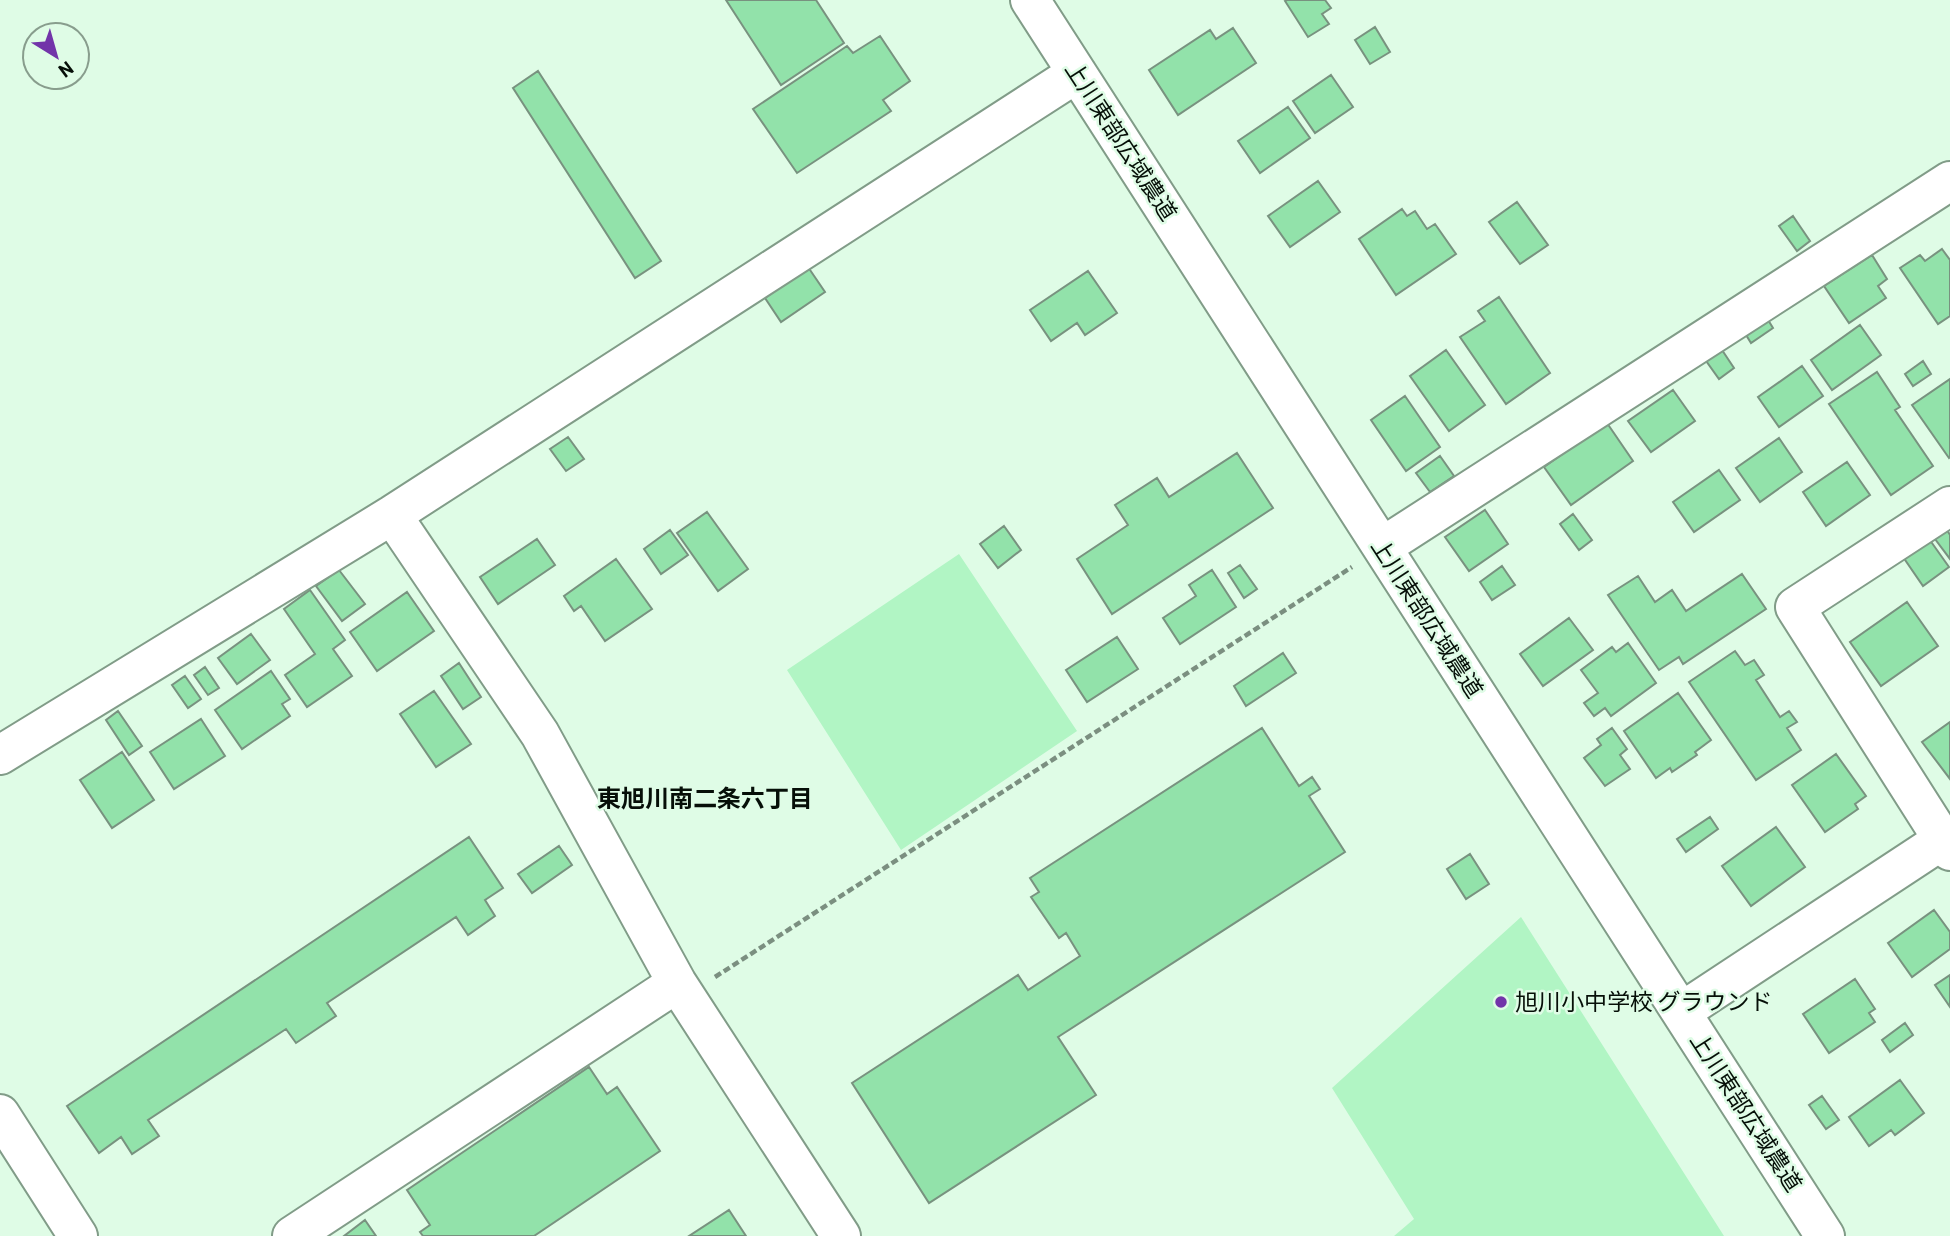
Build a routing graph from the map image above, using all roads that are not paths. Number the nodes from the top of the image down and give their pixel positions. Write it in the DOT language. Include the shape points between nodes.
graph roads {
  1 [pos="1030,0"];
  2 [pos="1077,73"];
  3 [pos="1950,181"];
  4 [pos="1950,506"];
  5 [pos="392,515"];
  6 [pos="1382,547"];
  7 [pos="0,754"];
  8 [pos="1948,842"];
  9 [pos="677,982"];
  10 [pos="1681,1012"];
  11 [pos="0,1114"];
  12 [pos="78,1236"];
  13 [pos="292,1236"];
  14 [pos="841,1236"];
  15 [pos="1825,1236"];
  1 -- 2 [label="street, 上川東部広域農道"];
  2 -- 5 [label="street"];
  2 -- 6 [label="street, 上川東部広域農道"];
  3 -- 6 [label="street"];
  4 -- 8 [label="street" via="1796,607"];
  5 -- 7 [label="street"];
  5 -- 9 [label="street" via="541,734"];
  6 -- 10 [label="street, 上川東部広域農道"];
  8 -- 10 [label="street"];
  9 -- 13 [label="street"];
  9 -- 14 [label="street"];
  10 -- 15 [label="street, 上川東部広域農道"];
  11 -- 12 [label="street"];
}
